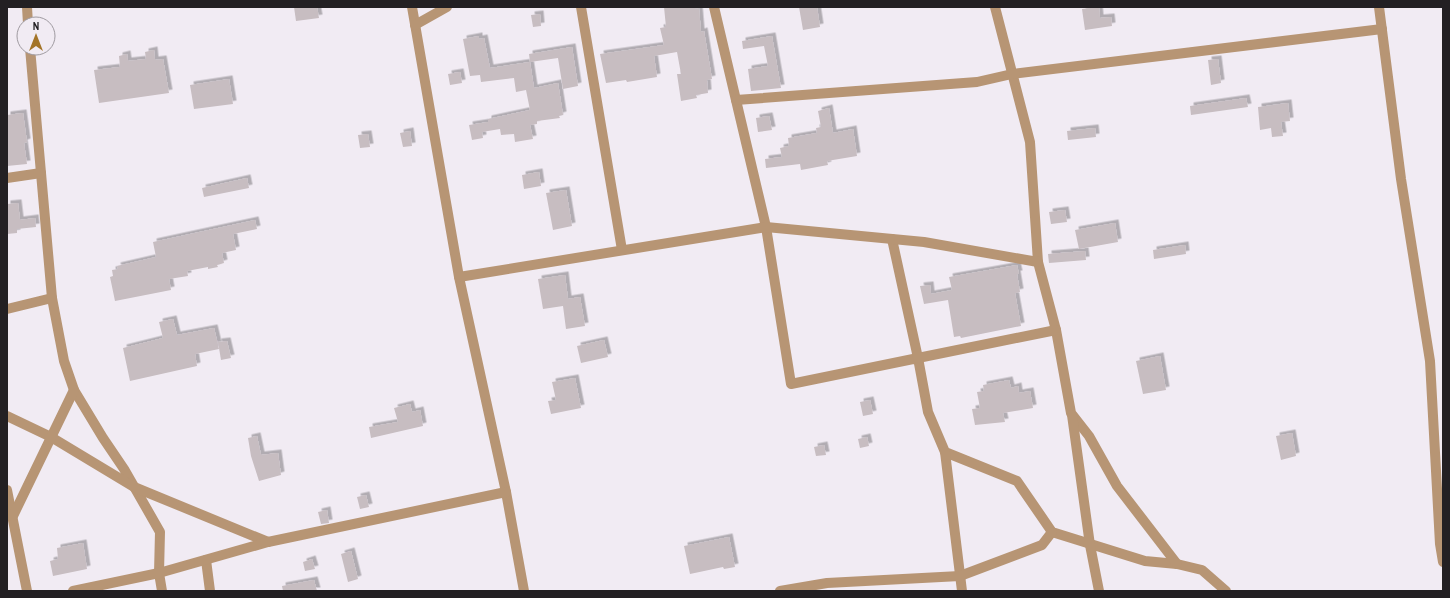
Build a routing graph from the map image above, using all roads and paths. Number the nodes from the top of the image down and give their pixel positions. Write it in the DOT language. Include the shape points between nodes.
graph roads {
  1 [pos="412,7"];
  2 [pos="447,7"];
  3 [pos="581,7"];
  4 [pos="714,7"];
  5 [pos="995,7"];
  6 [pos="1379,7"];
  7 [pos="415,25"];
  8 [pos="1382,29"];
  9 [pos="31,56"];
  10 [pos="1012,74"];
  11 [pos="736,100"];
  12 [pos="41,173"];
  13 [pos="7,178"];
  14 [pos="766,227"];
  15 [pos="892,239"];
  16 [pos="622,250"];
  17 [pos="1038,262"];
  18 [pos="459,277"];
  19 [pos="52,298"];
  20 [pos="7,309"];
  21 [pos="1056,330"];
  22 [pos="918,358"];
  23 [pos="74,390"];
  24 [pos="1071,413"];
  25 [pos="7,416"];
  26 [pos="51,437"];
  27 [pos="945,452"];
  28 [pos="134,487"];
  29 [pos="7,490"];
  30 [pos="506,492"];
  31 [pos="13,516"];
  32 [pos="1052,532"];
  33 [pos="268,542"];
  34 [pos="1090,545"];
  35 [pos="206,560"];
  36 [pos="1443,562"];
  37 [pos="1178,564"];
  38 [pos="159,574"];
  39 [pos="960,576"];
  40 [pos="827,587"];
  41 [pos="27,591"];
  42 [pos="74,591"];
  43 [pos="162,591"];
  44 [pos="210,591"];
  45 [pos="524,591"];
  46 [pos="780,591"];
  47 [pos="962,591"];
  48 [pos="1099,591"];
  49 [pos="1226,591"];
  1 -- 7 [label="street"];
  2 -- 7 [label="street"];
  3 -- 16 [label="street"];
  4 -- 11 [label="street"];
  5 -- 10 [label="street"];
  6 -- 8 [label="street"];
  7 -- 18 [label="street"];
  8 -- 10 [label="street"];
  8 -- 36 [label="street" via="1430,361"];
  9 -- 12 [label="street"];
  10 -- 11 [label="street" via="977,82"];
  10 -- 17 [label="street" via="1030,142"];
  11 -- 14 [label="street"];
  12 -- 13 [label="street"];
  12 -- 19 [label="street"];
  14 -- 15 [label="street"];
  14 -- 16 [label="street"];
  14 -- 22 [label="street" via="791,384"];
  15 -- 17 [label="street" via="924,242"];
  15 -- 22 [label="street"];
  16 -- 18 [label="street"];
  17 -- 21 [label="street"];
  18 -- 30 [label="street"];
  19 -- 20 [label="street"];
  19 -- 23 [label="street" via="64,361"];
  21 -- 22 [label="street"];
  21 -- 24 [label="street"];
  22 -- 27 [label="street" via="928,412"];
  23 -- 26 [label="street"];
  23 -- 28 [label="street"];
  24 -- 34 [label="street"];
  24 -- 37 [label="street" via="1089,436 1117,486"];
  25 -- 26 [label="street"];
  26 -- 28 [label="street"];
  26 -- 31 [label="street"];
  27 -- 32 [label="street" via="1017,481"];
  27 -- 39 [label="street"];
  28 -- 33 [label="street"];
  28 -- 38 [label="street" via="160,532"];
  29 -- 31 [label="street"];
  30 -- 33 [label="street"];
  30 -- 45 [label="street"];
  31 -- 41 [label="street"];
  32 -- 34 [label="street"];
  32 -- 39 [label="street" via="1042,545"];
  33 -- 35 [label="street"];
  34 -- 37 [label="street" via="1145,561"];
  34 -- 48 [label="street"];
  35 -- 38 [label="street"];
  35 -- 44 [label="street"];
  37 -- 49 [label="street" via="1202,570"];
  38 -- 42 [label="street"];
  38 -- 43 [label="street"];
  39 -- 40 [label="street"];
  39 -- 47 [label="street"];
  40 -- 46 [label="street"];
}
